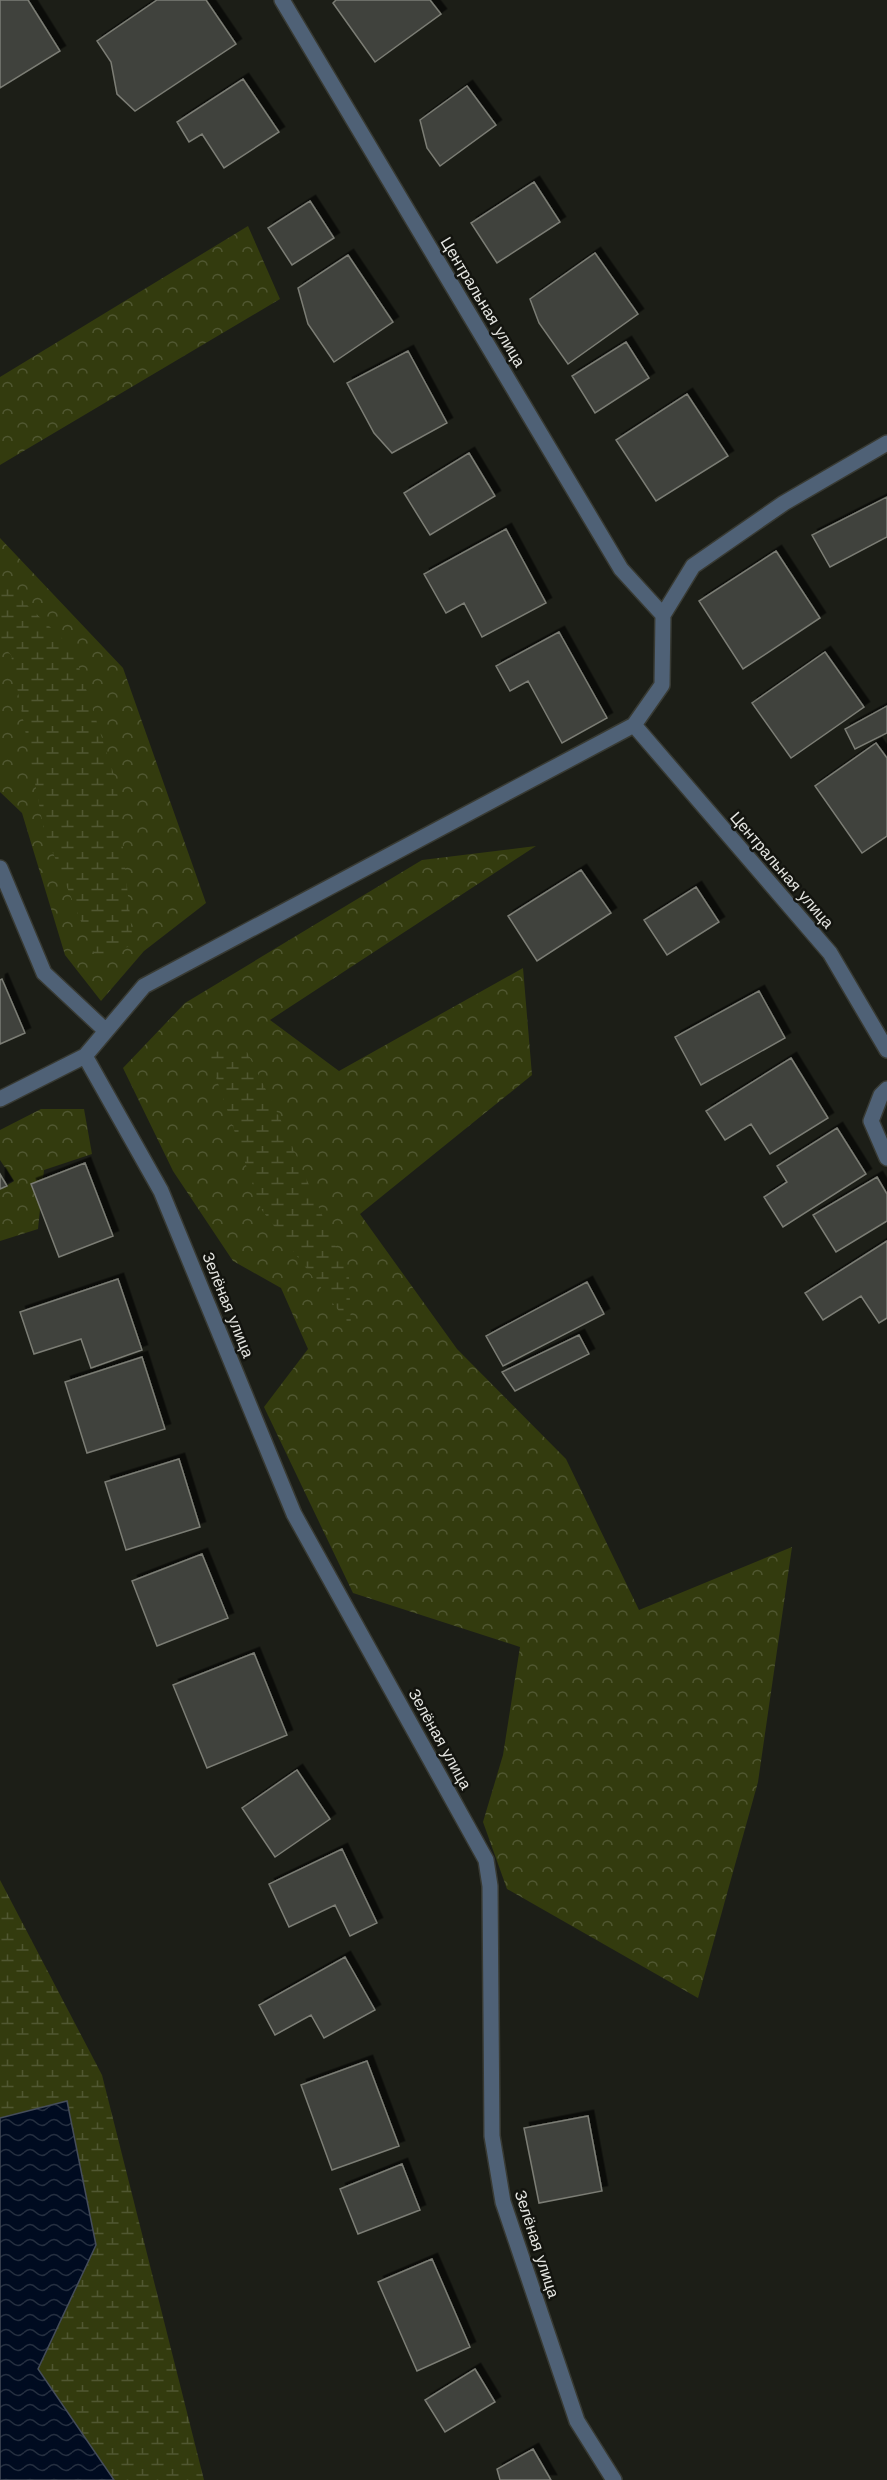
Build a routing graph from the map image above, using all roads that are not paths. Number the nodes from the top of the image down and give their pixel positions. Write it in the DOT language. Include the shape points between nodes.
graph roads {
  1 [pos="282,0"];
  2 [pos="887,443"];
  3 [pos="663,615"];
  4 [pos="634,725"];
  5 [pos="0,868"];
  6 [pos="106,1031"];
  7 [pos="887,1050"];
  8 [pos="85,1056"];
  9 [pos="887,1089"];
  10 [pos="0,1099"];
  11 [pos="887,1158"];
  12 [pos="614,2480"];
  1 -- 3 [label="street, Центральная улица" via="621,569"];
  2 -- 3 [label="street" via="784,502 693,566"];
  3 -- 4 [label="street" via="662,685"];
  4 -- 6 [label="street" via="144,987"];
  4 -- 7 [label="street, Центральная улица" via="830,953"];
  5 -- 6 [label="street" via="44,973"];
  6 -- 8 [label="street"];
  8 -- 10 [label="street"];
  8 -- 12 [label="street, Зелёная улица" via="161,1191 294,1514 486,1860 490,1886 492,2136 503,2202 577,2421"];
  9 -- 11 [label="street" via="871,1121"];
}
